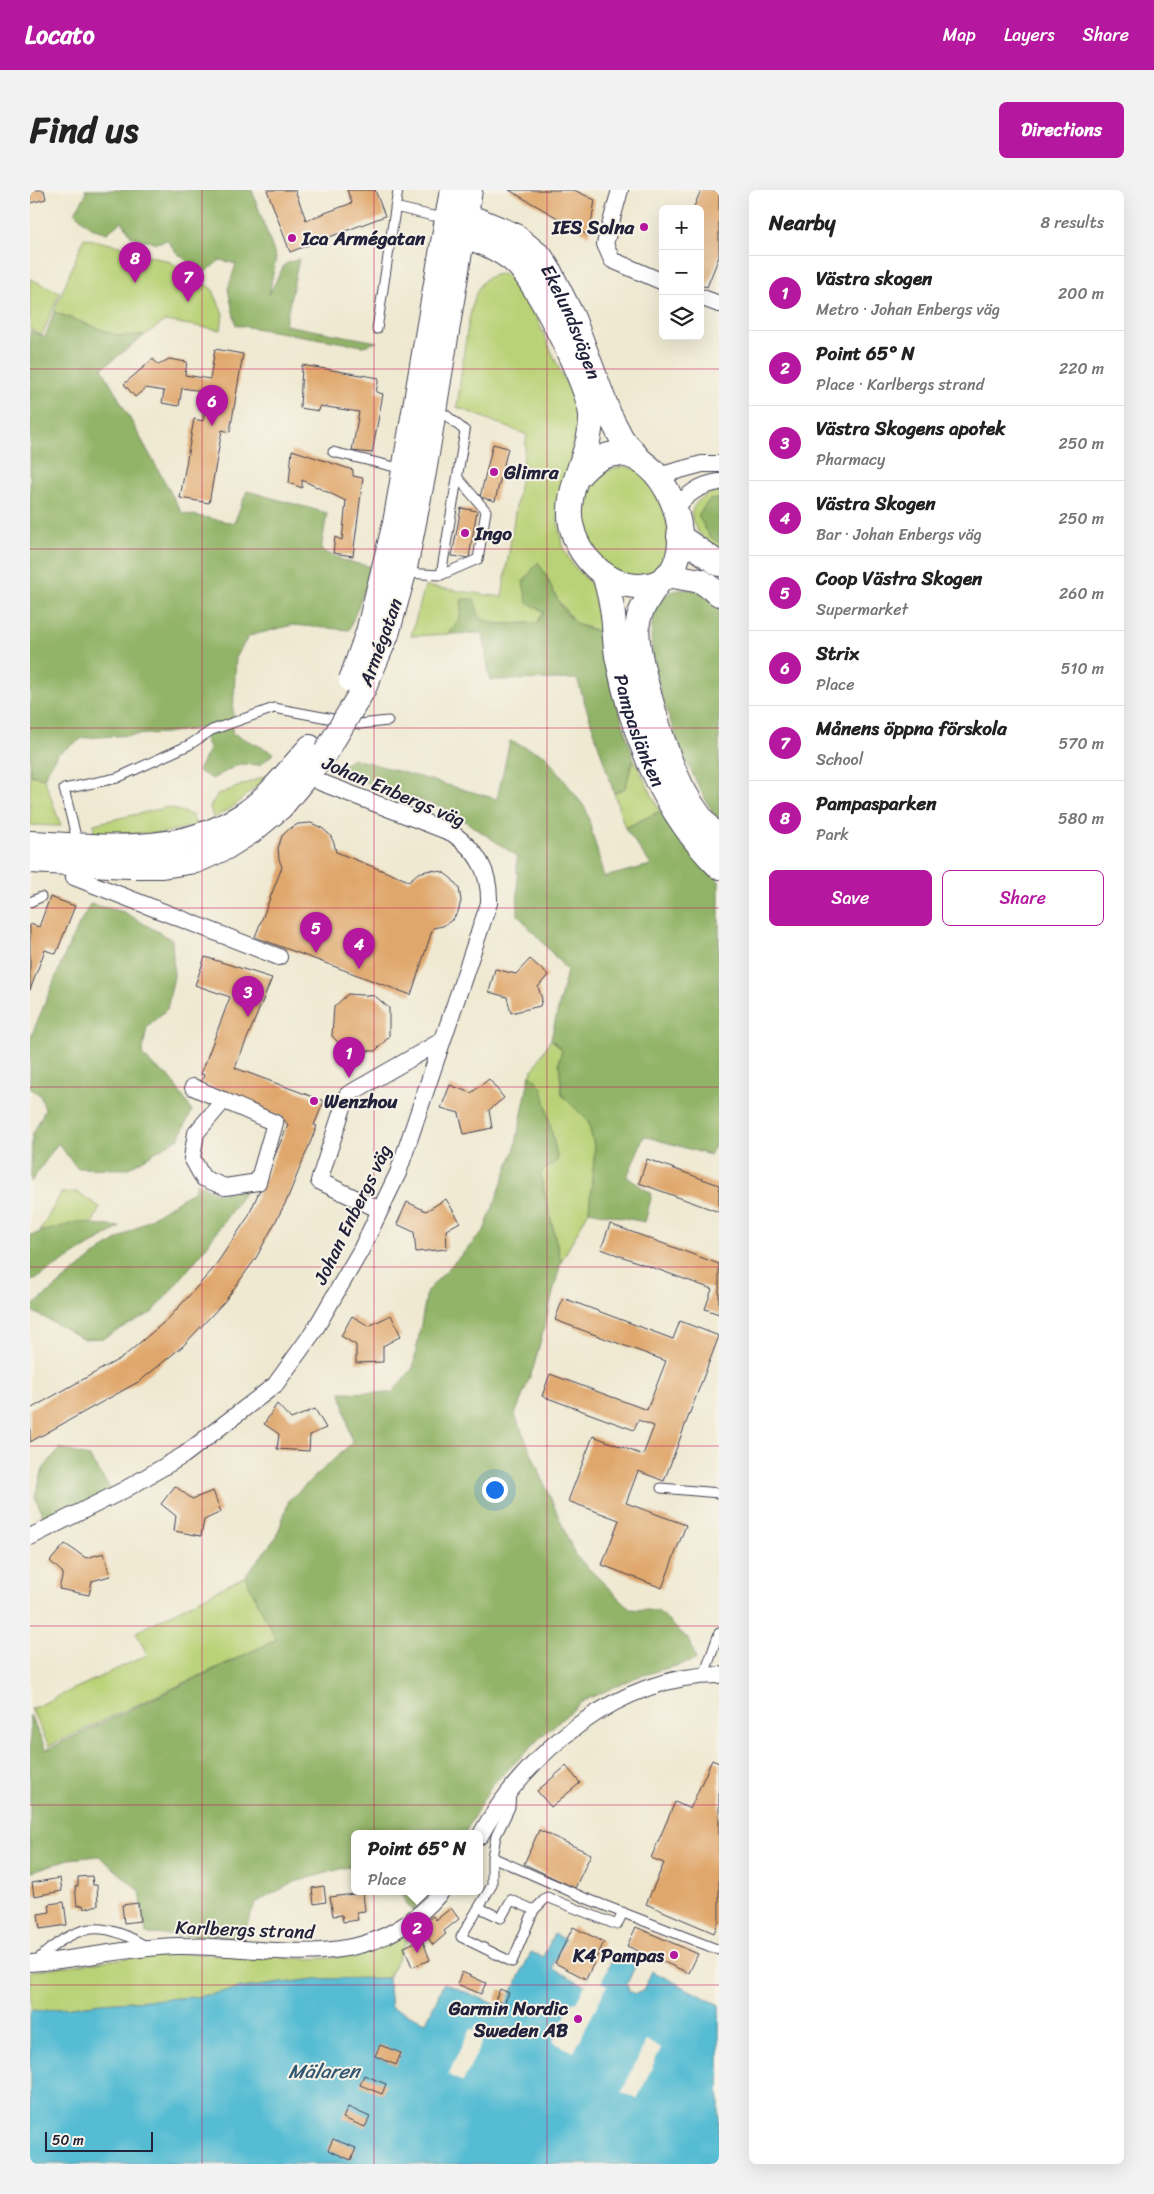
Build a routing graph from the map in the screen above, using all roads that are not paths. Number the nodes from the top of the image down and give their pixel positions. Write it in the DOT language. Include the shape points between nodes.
graph roads {
  1 [pos="398,190"];
  2 [pos="452,190"];
  3 [pos="470,190"];
  4 [pos="480,190"];
  5 [pos="620,190"];
  6 [pos="395,207"];
  7 [pos="451,223"];
  8 [pos="507,244"];
  9 [pos="659,280"];
  10 [pos="704,298"];
  11 [pos="719,304"];
  12 [pos="449,318"];
  13 [pos="377,329"];
  14 [pos="425,408"];
  15 [pos="333,452"];
  16 [pos="719,464"];
  17 [pos="650,469"];
  18 [pos="414,471"];
  19 [pos="458,478"];
  20 [pos="577,478"];
  21 [pos="719,482"];
  22 [pos="674,509"];
  23 [pos="679,536"];
  24 [pos="719,564"];
  25 [pos="404,573"];
  26 [pos="604,574"];
  27 [pos="441,575"];
  28 [pos="663,579"];
  29 [pos="719,594"];
  30 [pos="378,633"];
  31 [pos="388,721"];
  32 [pos="300,770"];
  33 [pos="719,840"];
  34 [pos="30,843"];
  35 [pos="78,845"];
  36 [pos="30,861"];
  37 [pos="719,867"];
  38 [pos="74,877"];
  39 [pos="41,897"];
  40 [pos="30,902"];
  41 [pos="279,957"];
  42 [pos="443,1040"];
  43 [pos="193,1087"];
  44 [pos="224,1100"];
  45 [pos="380,1210"];
  46 [pos="661,1488"];
  47 [pos="719,1493"];
  48 [pos="30,1537"];
  49 [pos="719,1633"];
  50 [pos="712,1675"];
  51 [pos="512,1787"];
  52 [pos="483,1831"];
  53 [pos="492,1857"];
  54 [pos="439,1895"];
  55 [pos="480,1908"];
  56 [pos="534,1910"];
  57 [pos="623,1912"];
  58 [pos="149,1948"];
  59 [pos="719,1950"];
  60 [pos="32,1963"];
  1 -- 6 [label="lane"];
  2 -- 7 [label="street, Armégatan"];
  3 -- 7 [label="street, Armégatan"];
  4 -- 8 [label="street" via="491,211 504,222"];
  5 -- 9 [label="street" via="605,244 612,260"];
  6 -- 7 [label="lane"];
  6 -- 13 [label="lane"];
  7 -- 8 [label="street, Ekelundsvägen" via="474,238"];
  7 -- 12 [label="street, Armégatan"];
  7 -- 14 [label="street, Armégatan"];
  8 -- 12 [label="street" via="475,263 467,274"];
  8 -- 17 [label="street, Ekelundsvägen" via="541,257 573,318 609,414 622,439"];
  8 -- 20 [label="street, Ekelundsvägen" via="538,292 586,394 591,416 590,432"];
  10 -- 11 [label="street"];
  12 -- 14 [label="street, Armégatan"];
  14 -- 18 [label="street, Armégatan"];
  14 -- 19 [label="lane" via="446,415 465,432"];
  15 -- 18 [label="lane"];
  16 -- 17 [label="street"];
  17 -- 20 [label="street" via="631,456 609,455 597,460"];
  17 -- 22 [label="street, Ekelundsvägen" via="668,490"];
  18 -- 25 [label="street, Armégatan"];
  18 -- 30 [label="street, Armégatan" via="395,523"];
  19 -- 27 [label="lane"];
  19 -- 27 [label="lane" via="486,511 478,559"];
  20 -- 26 [label="street, Ekelundsvägen" via="570,511 573,532 580,549"];
  21 -- 22 [label="street" via="706,484 688,494"];
  22 -- 23 [label="street, Ekelundsvägen"];
  23 -- 24 [label="street"];
  23 -- 28 [label="street, Ekelundsvägen" via="679,550"];
  25 -- 27 [label="lane"];
  25 -- 30 [label="street, Armégatan"];
  26 -- 28 [label="street, Ekelundsvägen" via="632,586"];
  26 -- 37 [label="street, Pampaslänken" via="612,608 617,659 652,768 673,811"];
  28 -- 29 [label="street, Ekelundsvägen" via="702,581"];
  28 -- 33 [label="street, Pampaslänken" via="643,608 638,622 637,639 644,675 674,770 691,803"];
  30 -- 32 [label="street, Armégatan, bridge" via="364,688"];
  31 -- 35 [label="lane" via="360,724 274,708 212,730 189,745 117,778 64,789"];
  32 -- 35 [label="street, Armégatan" via="244,815 213,832 182,842 142,846"];
  32 -- 36 [label="street, Armégatan" via="281,807 252,831 196,861 138,866"];
  32 -- 42 [label="street, Johan Enbergs väg" via="320,782 452,833 470,848 487,875 488,903"];
  34 -- 35 [label="street, Armégatan"];
  38 -- 41 [label="street"];
  39 -- 40 [label="lane"];
  42 -- 45 [label="street, Johan Enbergs väg" via="398,1173"];
  42 -- 45 [label="street" via="343,1091 319,1181"];
  43 -- 44 [label="street"];
  44 -- 44 [label="street" via="275,1123 258,1182 224,1187 203,1178 192,1158 196,1133"];
  45 -- 48 [label="street, Johan Enbergs väg" via="323,1318 275,1385 184,1455 124,1490"];
  46 -- 47 [label="lane"];
  49 -- 50 [label="lane"];
  50 -- 51 [label="street" via="671,1681 613,1702 579,1725"];
  51 -- 52 [label="street"];
  51 -- 53 [label="lane" via="510,1807 496,1836"];
  53 -- 55 [label="lane" via="492,1886"];
  53 -- 57 [label="lane"];
  54 -- 58 [label="street, Karlbergs strand" via="408,1924 381,1940 354,1947 323,1952 224,1947"];
  55 -- 56 [label="lane" via="501,1918 511,1900"];
  55 -- 56 [label="lane" via="461,1937 512,1962"];
  56 -- 57 [label="lane" via="547,1897 617,1925"];
  57 -- 59 [label="lane"];
  58 -- 60 [label="street, Karlbergs strand"];
  58 -- 60 [label="lane" via="126,1934 93,1928 76,1932 60,1941"];
}
